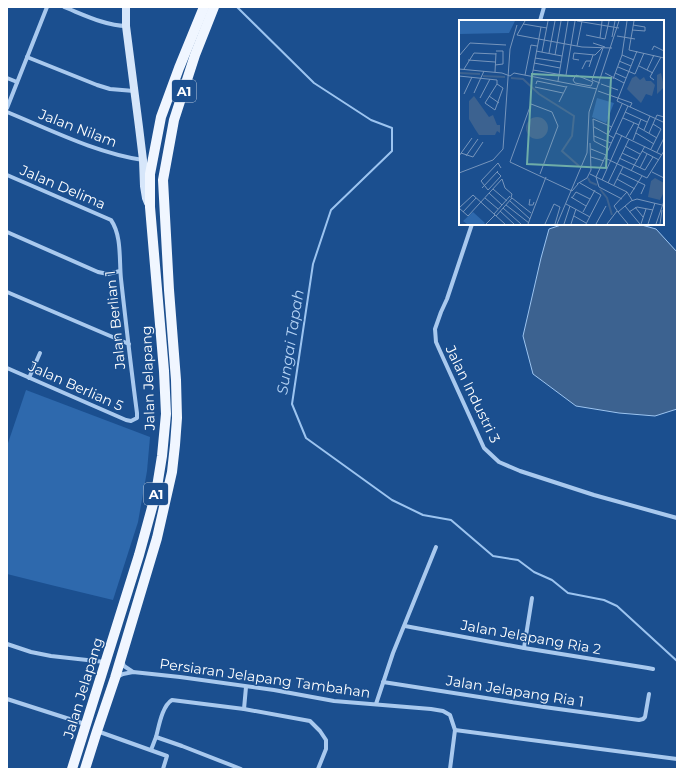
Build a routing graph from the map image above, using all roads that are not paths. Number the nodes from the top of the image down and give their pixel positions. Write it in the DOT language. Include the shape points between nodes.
graph roads {
  1 [pos="47,7"];
  2 [pos="64,7"];
  3 [pos="126,7"];
  4 [pos="214,7"];
  5 [pos="544,7"];
  6 [pos="202,10"];
  7 [pos="540,20"];
  8 [pos="126,26"];
  9 [pos="27,57"];
  10 [pos="7,78"];
  11 [pos="17,82"];
  12 [pos="134,91"];
  13 [pos="7,108"];
  14 [pos="7,112"];
  15 [pos="154,153"];
  16 [pos="143,160"];
  17 [pos="7,175"];
  18 [pos="163,180"];
  19 [pos="150,207"];
  20 [pos="111,220"];
  21 [pos="472,225"];
  22 [pos="7,232"];
  23 [pos="120,271"];
  24 [pos="7,292"];
  25 [pos="129,344"];
  26 [pos="40,353"];
  27 [pos="7,368"];
  28 [pos="29,378"];
  29 [pos="137,418"];
  30 [pos="677,518"];
  31 [pos="436,548"];
  32 [pos="532,598"];
  33 [pos="405,626"];
  34 [pos="7,644"];
  35 [pos="524,648"];
  36 [pos="121,658"];
  37 [pos="106,662"];
  38 [pos="653,669"];
  39 [pos="133,672"];
  40 [pos="115,678"];
  41 [pos="383,682"];
  42 [pos="246,687"];
  43 [pos="649,694"];
  44 [pos="7,699"];
  45 [pos="376,704"];
  46 [pos="244,709"];
  47 [pos="86,725"];
  48 [pos="455,730"];
  49 [pos="97,731"];
  50 [pos="156,738"];
  51 [pos="151,750"];
  52 [pos="677,759"];
  53 [pos="72,769"];
  54 [pos="85,769"];
  55 [pos="163,769"];
  56 [pos="241,769"];
  57 [pos="318,769"];
  58 [pos="450,769"];
  1 -- 9 [label="street"];
  2 -- 8 [label="street" via="117,26"];
  3 -- 8 [label="street"];
  4 -- 18 [label="main road, Jalan Jelapang / A1" via="174,120"];
  5 -- 7 [label="street"];
  6 -- 15 [label="main road, Jalan Jelapang / A1" via="161,117"];
  8 -- 12 [label="street"];
  9 -- 11 [label="street"];
  9 -- 12 [label="street" via="97,85"];
  10 -- 11 [label="street"];
  11 -- 13 [label="street"];
  12 -- 16 [label="street"];
  14 -- 16 [label="street, Jalan Nilam" via="113,154"];
  15 -- 18 [label="main road" via="156,173"];
  15 -- 19 [label="main road, Jalan Jelapang / A1" via="150,174"];
  16 -- 19 [label="street" via="144,186"];
  17 -- 20 [label="street, Jalan Delima"];
  18 -- 19 [label="main road" via="155,189"];
  18 -- 36 [label="main road, Jalan Jelapang / A1" via="176,380 175,445 157,538"];
  19 -- 37 [label="main road, Jalan Jelapang / A1" via="164,371 166,414 162,456 156,493"];
  20 -- 23 [label="street, Jalan Berlian 1" via="118,234"];
  21 -- 30 [label="street, Jalan Industri 3" via="435,329 440,352 484,448 499,462 520,471"];
  22 -- 23 [label="street" via="98,272 108,274"];
  23 -- 25 [label="street, Jalan Berlian 1"];
  24 -- 25 [label="street"];
  25 -- 29 [label="street, Jalan Berlian 1"];
  26 -- 28 [label="street"];
  27 -- 28 [label="street, Jalan Berlian 5"];
  28 -- 29 [label="street, Jalan Berlian 5" via="126,420"];
  31 -- 33 [label="street"];
  32 -- 35 [label="street"];
  33 -- 35 [label="street, Jalan Jelapang Ria 2"];
  33 -- 41 [label="street"];
  34 -- 37 [label="street" via="51,656"];
  35 -- 38 [label="street, Jalan Jelapang Ria 2"];
  36 -- 39 [label="street" via="124,666"];
  36 -- 40 [label="main road, Jalan Jelapang / A1"];
  37 -- 47 [label="main road, Jalan Jelapang / A1"];
  39 -- 40 [label="street, Persiaran Jelapang Tambahan"];
  39 -- 42 [label="street, Persiaran Jelapang Tambahan"];
  40 -- 49 [label="main road, Jalan Jelapang / A1"];
  41 -- 43 [label="street, Jalan Jelapang Ria 1" via="639,720 645,717"];
  41 -- 45 [label="street"];
  42 -- 45 [label="street, Persiaran Jelapang Tambahan" via="334,701"];
  42 -- 46 [label="street"];
  44 -- 47 [label="street"];
  45 -- 48 [label="street, Persiaran Jelapang Tambahan" via="443,711 450,715"];
  46 -- 50 [label="street" via="172,700 163,713"];
  46 -- 57 [label="street" via="310,721 326,740 326,749"];
  47 -- 53 [label="main road, Jalan Jelapang / A1"];
  48 -- 52 [label="street"];
  48 -- 58 [label="street"];
  49 -- 51 [label="street"];
  49 -- 54 [label="main road, Jalan Jelapang / A1"];
  50 -- 51 [label="street"];
  50 -- 56 [label="street"];
  51 -- 55 [label="street" via="167,756"];
}
